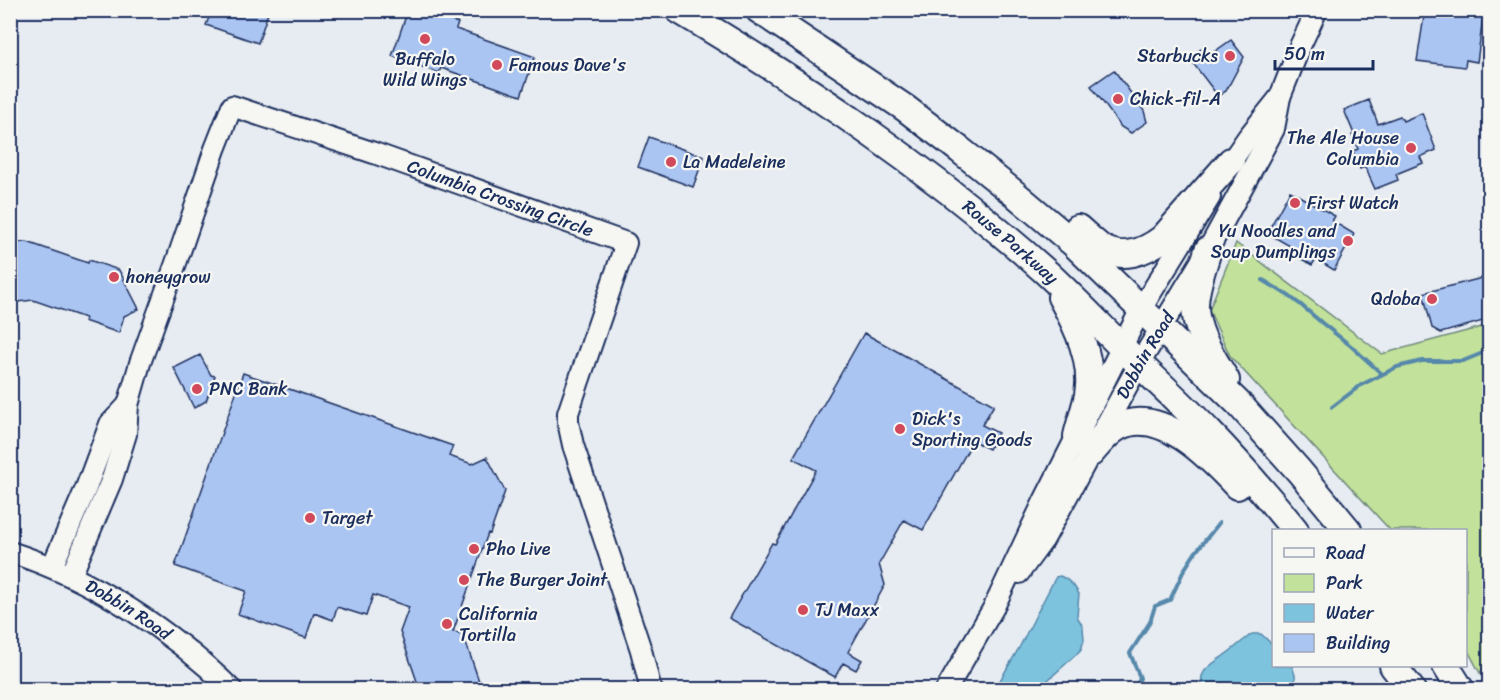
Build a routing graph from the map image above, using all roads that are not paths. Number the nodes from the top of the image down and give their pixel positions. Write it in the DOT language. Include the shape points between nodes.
graph roads {
  1 [pos="679,10"];
  2 [pos="759,10"];
  3 [pos="1317,10"];
  4 [pos="1280,97"];
  5 [pos="1231,161"];
  6 [pos="1208,250"];
  7 [pos="1047,274"];
  8 [pos="1141,309"];
  9 [pos="1161,329"];
  10 [pos="1130,356"];
  11 [pos="1239,404"];
  12 [pos="128,405"];
  13 [pos="1084,445"];
  14 [pos="1275,529"];
  15 [pos="1293,529"];
  16 [pos="1346,529"];
  17 [pos="10,552"];
  18 [pos="52,567"];
  19 [pos="71,576"];
  20 [pos="1396,667"];
  21 [pos="1447,667"];
  22 [pos="650,688"];
  23 [pos="232,690"];
  24 [pos="946,690"];
  25 [pos="1413,690"];
  26 [pos="1461,690"];
  1 -- 7 [label="main road, Rouse Parkway" via="881,142"];
  2 -- 5 [label="main road" via="967,141 1111,252 1134,254 1153,246"];
  2 -- 8 [label="main road" via="960,150 1073,243"];
  3 -- 4 [label="street, Dobbin Road"];
  4 -- 5 [label="street, Dobbin Road"];
  4 -- 6 [label="street, Dobbin Road" via="1274,129"];
  5 -- 8 [label="street, Dobbin Road"];
  6 -- 9 [label="street, Dobbin Road"];
  6 -- 11 [label="main road" via="1196,292 1196,319"];
  7 -- 10 [label="main road, Rouse Parkway"];
  7 -- 13 [label="main road" via="1077,329 1088,364"];
  8 -- 9 [label="main road"];
  8 -- 10 [label="street, Dobbin Road"];
  9 -- 10 [label="street, Dobbin Road"];
  9 -- 11 [label="main road"];
  10 -- 13 [label="street, Dobbin Road"];
  10 -- 15 [label="main road, Rouse Parkway" via="1208,431"];
  11 -- 16 [label="main road"];
  12 -- 18 [label="street, Columbia Crossing Circle" via="110,424"];
  12 -- 19 [label="street, Columbia Crossing Circle" via="126,434 112,479"];
  12 -- 22 [label="street, Columbia Crossing Circle" via="232,106 626,243 568,422"];
  13 -- 14 [label="main road" via="1117,427 1140,421 1168,429 1202,453"];
  13 -- 24 [label="street, Dobbin Road" via="1044,501 994,607"];
  17 -- 18 [label="street, Dobbin Road"];
  18 -- 19 [label="street, Dobbin Road"];
  19 -- 23 [label="street, Dobbin Road" via="171,636"];
  20 -- 25 [label="main road"];
  21 -- 26 [label="main road"];
}
